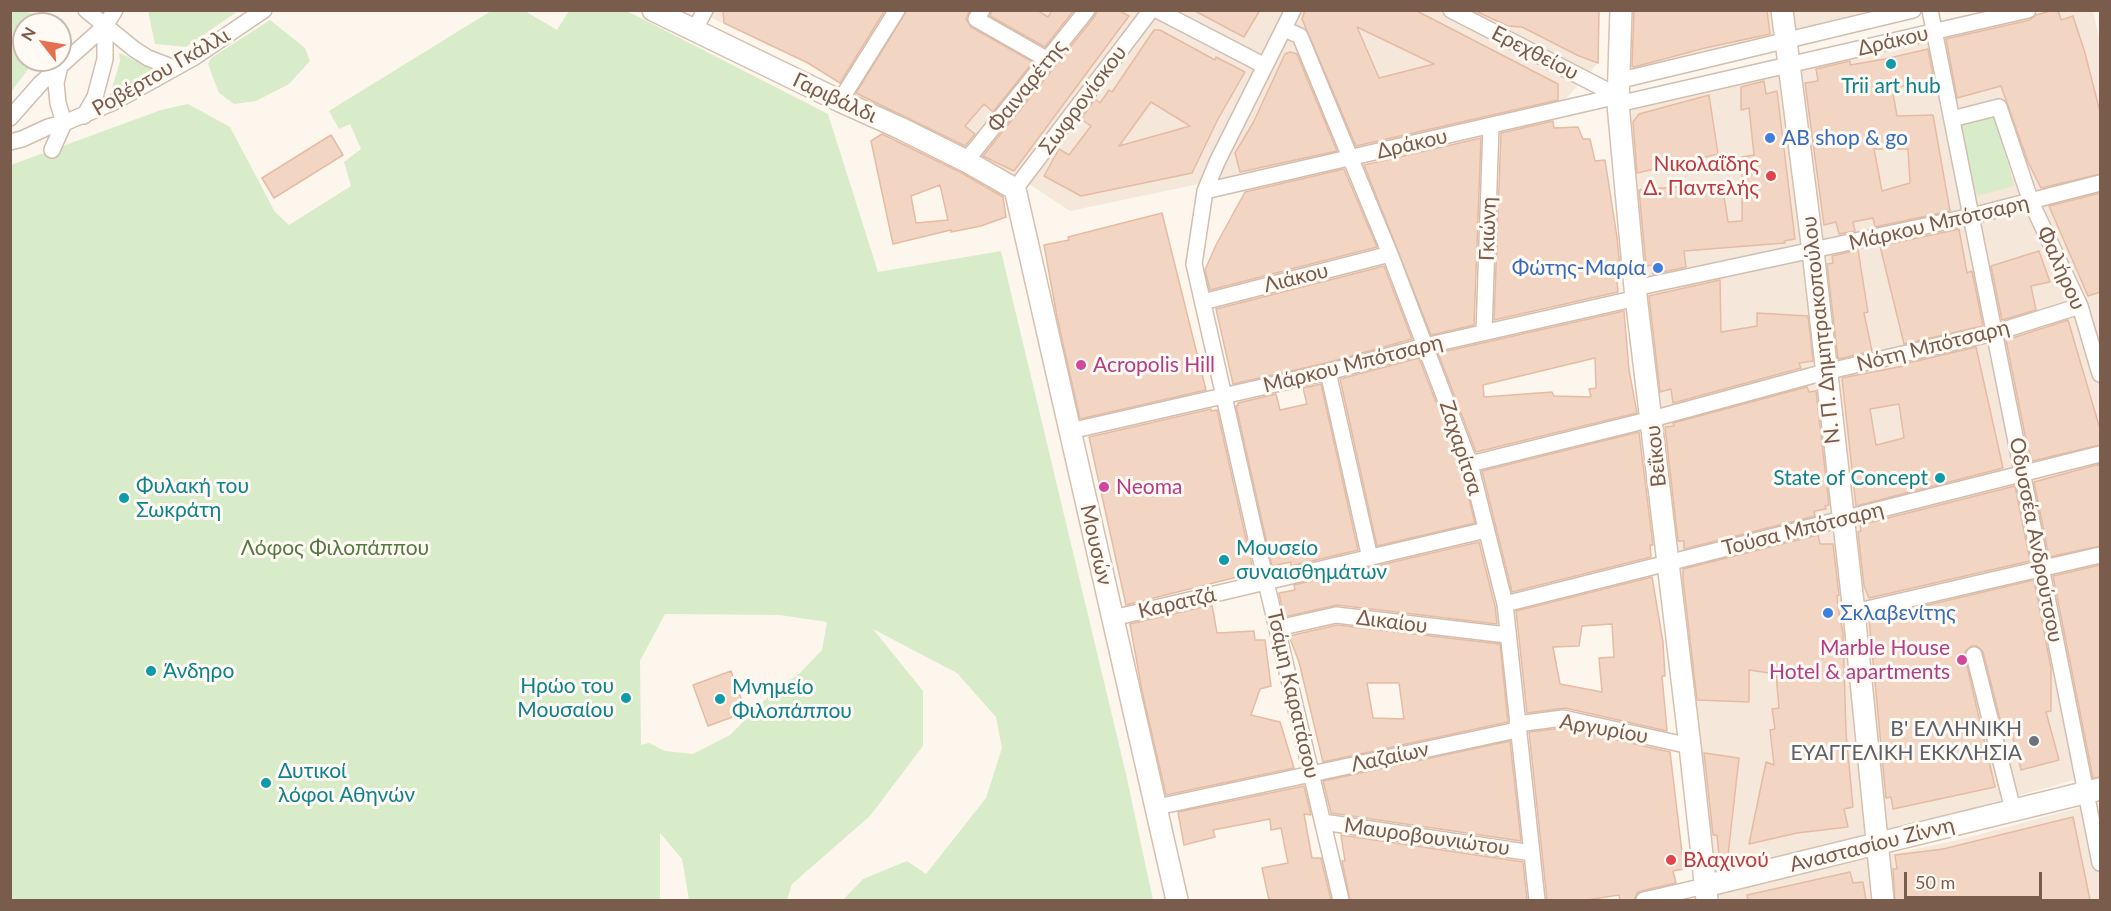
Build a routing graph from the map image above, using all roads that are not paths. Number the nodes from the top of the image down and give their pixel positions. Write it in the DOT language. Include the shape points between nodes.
graph roads {
  1 [pos="86,10"];
  2 [pos="115,10"];
  3 [pos="264,10"];
  4 [pos="653,10"];
  5 [pos="705,10"];
  6 [pos="897,10"];
  7 [pos="1087,10"];
  8 [pos="1151,10"];
  9 [pos="1157,10"];
  10 [pos="1293,10"];
  11 [pos="1451,10"];
  12 [pos="1621,10"];
  13 [pos="1782,10"];
  14 [pos="1913,10"];
  15 [pos="1930,10"];
  16 [pos="2028,10"];
  17 [pos="979,15"];
  18 [pos="1470,15"];
  19 [pos="105,26"];
  20 [pos="1284,29"];
  21 [pos="694,31"];
  22 [pos="1934,31"];
  23 [pos="1785,41"];
  24 [pos="72,55"];
  25 [pos="1048,60"];
  26 [pos="1788,64"];
  27 [pos="1265,66"];
  28 [pos="174,68"];
  29 [pos="54,72"];
  30 [pos="59,72"];
  31 [pos="1618,94"];
  32 [pos="840,101"];
  33 [pos="84,116"];
  34 [pos="10,118"];
  35 [pos="1952,119"];
  36 [pos="64,123"];
  37 [pos="1491,126"];
  38 [pos="16,141"];
  39 [pos="52,150"];
  40 [pos="1349,158"];
  41 [pos="966,161"];
  42 [pos="2100,183"];
  43 [pos="1015,189"];
  44 [pos="1205,191"];
  45 [pos="2031,202"];
  46 [pos="1972,216"];
  47 [pos="1813,251"];
  48 [pos="1390,254"];
  49 [pos="1636,293"];
  50 [pos="1203,302"];
  51 [pos="2080,306"];
  52 [pos="1484,332"];
  53 [pos="1994,333"];
  54 [pos="1425,346"];
  55 [pos="1328,372"];
  56 [pos="1826,372"];
  57 [pos="2100,374"];
  58 [pos="1223,395"];
  59 [pos="1652,419"];
  60 [pos="1070,431"];
  61 [pos="2100,454"];
  62 [pos="1470,464"];
  63 [pos="2023,473"];
  64 [pos="1842,519"];
  65 [pos="1486,530"];
  66 [pos="2100,555"];
  67 [pos="1370,558"];
  68 [pos="1667,563"];
  69 [pos="2042,569"];
  70 [pos="1266,582"];
  71 [pos="1505,604"];
  72 [pos="1854,612"];
  73 [pos="1113,618"];
  74 [pos="1278,628"];
  75 [pos="1507,635"];
  76 [pos="1974,655"];
  77 [pos="1517,727"];
  78 [pos="1690,746"];
  79 [pos="1312,774"];
  80 [pos="2094,790"];
  81 [pos="1157,807"];
  82 [pos="2013,810"];
  83 [pos="1323,822"];
  84 [pos="1878,844"];
  85 [pos="1532,853"];
  86 [pos="2100,863"];
  87 [pos="1706,893"];
  88 [pos="1178,900"];
  89 [pos="1341,900"];
  90 [pos="1537,900"];
  91 [pos="1644,900"];
  92 [pos="1882,900"];
  1 -- 19 [label="street"];
  2 -- 19 [label="street"];
  3 -- 28 [label="street, Ροβέρτου Γκάλλι"];
  4 -- 21 [label="street, Γαριβάλδι"];
  5 -- 21 [label="street"];
  6 -- 32 [label="street"];
  7 -- 25 [label="street, Φαιναρέτης"];
  8 -- 43 [label="street, Σωφρονίσκου"];
  9 -- 27 [label="street"];
  10 -- 20 [label="street, Τσάμη Καρατάσου"];
  11 -- 18 [label="street, Ερεχθείου"];
  12 -- 31 [label="street, Βεΐκου"];
  13 -- 23 [label="street, Ν. Π. Δημητρακοπούλου"];
  14 -- 23 [label="street, Δράκου"];
  15 -- 22 [label="street"];
  16 -- 22 [label="street, Δράκου"];
  17 -- 25 [label="street"];
  18 -- 31 [label="street, Ερεχθείου"];
  19 -- 24 [label="street"];
  19 -- 28 [label="street" via="134,50"];
  19 -- 33 [label="street" via="105,59 95,97"];
  20 -- 27 [label="street, Τσάμη Καρατάσου"];
  20 -- 40 [label="street, Ζαχαρίτσα" via="1300,36"];
  21 -- 32 [label="street, Γαριβάλδι"];
  22 -- 26 [label="street, Δράκου"];
  22 -- 35 [label="street"];
  23 -- 26 [label="street, Ν. Π. Δημητρακοπούλου"];
  23 -- 31 [label="street, Δράκου"];
  25 -- 41 [label="street, Φαιναρέτης"];
  26 -- 31 [label="street, Δράκου"];
  26 -- 47 [label="street, Ν. Π. Δημητρακοπούλου"];
  27 -- 44 [label="street, Τσάμη Καρατάσου"];
  28 -- 33 [label="street, Ροβέρτου Γκάλλι"];
  29 -- 34 [label="street"];
  30 -- 36 [label="street" via="58,103"];
  31 -- 37 [label="street, Δράκου"];
  31 -- 49 [label="street, Βεΐκου"];
  32 -- 41 [label="street, Γαριβάλδι"];
  33 -- 36 [label="street, Ροβέρτου Γκάλλι"];
  35 -- 45 [label="street, Φαλήρου" via="1999,107"];
  35 -- 46 [label="street"];
  36 -- 38 [label="street, Ροβέρτου Γκάλλι"];
  36 -- 39 [label="street"];
  37 -- 40 [label="street, Δράκου"];
  37 -- 52 [label="street, Γκιώνη"];
  40 -- 44 [label="street, Δράκου"];
  40 -- 48 [label="street, Ζαχαρίτσα"];
  41 -- 43 [label="street, Γαριβάλδι"];
  42 -- 45 [label="street, Μάρκου Μπότσαρη"];
  43 -- 60 [label="street, Μουσών"];
  44 -- 50 [label="street, Τσάμη Καρατάσου" via="1194,264"];
  45 -- 46 [label="street, Μάρκου Μπότσαρη"];
  45 -- 51 [label="street, Φαλήρου"];
  46 -- 47 [label="street, Μάρκου Μπότσαρη"];
  46 -- 53 [label="street, Οδυσσέα Ανδρούτσου"];
  47 -- 49 [label="street, Μάρκου Μπότσαρη"];
  47 -- 56 [label="street, Ν. Π. Δημητρακοπούλου"];
  48 -- 50 [label="street, Λιάκου"];
  48 -- 54 [label="street, Ζαχαρίτσα"];
  49 -- 52 [label="street, Μάρκου Μπότσαρη"];
  49 -- 59 [label="street, Βεΐκου"];
  50 -- 58 [label="street, Τσάμη Καρατάσου"];
  51 -- 53 [label="street, Νότη Μπότσαρη"];
  51 -- 57 [label="street, Φαλήρου"];
  52 -- 54 [label="street, Μάρκου Μπότσαρη"];
  53 -- 56 [label="street, Νότη Μπότσαρη"];
  53 -- 63 [label="street, Οδυσσέα Ανδρούτσου"];
  54 -- 55 [label="street, Μάρκου Μπότσαρη"];
  54 -- 62 [label="street, Ζαχαρίτσα"];
  55 -- 58 [label="street, Μάρκου Μπότσαρη"];
  55 -- 67 [label="street"];
  56 -- 59 [label="street, Νότη Μπότσαρη"];
  56 -- 64 [label="street, Ν. Π. Δημητρακοπούλου"];
  58 -- 60 [label="street, Μάρκου Μπότσαρη"];
  58 -- 70 [label="street, Τσάμη Καρατάσου"];
  59 -- 62 [label="street, Νότη Μπότσαρη"];
  59 -- 68 [label="street, Βεΐκου"];
  60 -- 73 [label="street, Μουσών"];
  61 -- 63 [label="street, Τούσα Μπότσαρη"];
  62 -- 65 [label="street, Ζαχαρίτσα"];
  63 -- 64 [label="street, Τούσα Μπότσαρη"];
  63 -- 69 [label="street, Οδυσσέα Ανδρούτσου"];
  64 -- 68 [label="street, Τούσα Μπότσαρη"];
  64 -- 72 [label="street, Ν. Π. Δημητρακοπούλου"];
  65 -- 67 [label="street, Καρατζά"];
  65 -- 71 [label="street, Ζαχαρίτσα"];
  66 -- 69 [label="street"];
  67 -- 70 [label="street, Καρατζά"];
  68 -- 71 [label="street, Τούσα Μπότσαρη"];
  68 -- 78 [label="street, Βεΐκου"];
  69 -- 72 [label="street"];
  69 -- 80 [label="street, Οδυσσέα Ανδρούτσου"];
  70 -- 73 [label="street, Καρατζά"];
  70 -- 74 [label="street, Τσάμη Καρατάσου"];
  71 -- 75 [label="street, Ζαχαρίτσα"];
  72 -- 84 [label="street, Ν. Π. Δημητρακοπούλου"];
  73 -- 81 [label="street, Μουσών"];
  74 -- 75 [label="street, Δικαίου" via="1336,615"];
  74 -- 79 [label="street, Τσάμη Καρατάσου"];
  75 -- 77 [label="street, Ζαχαρίτσα"];
  76 -- 82 [label="street"];
  77 -- 78 [label="street, Αργυρίου" via="1563,718"];
  77 -- 79 [label="street, Λαζαίων"];
  77 -- 85 [label="street, Ζαχαρίτσα"];
  78 -- 87 [label="street, Βεΐκου"];
  79 -- 81 [label="street, Λαζαίων"];
  79 -- 83 [label="street, Τσάμη Καρατάσου"];
  80 -- 82 [label="street, Αναστασίου Ζίννη"];
  80 -- 86 [label="street, Οδυσσέα Ανδρούτσου"];
  81 -- 88 [label="street, Μουσών"];
  82 -- 84 [label="street, Αναστασίου Ζίννη"];
  83 -- 85 [label="street, Μαυροβουνιώτου"];
  83 -- 89 [label="street, Τσάμη Καρατάσου"];
  84 -- 87 [label="street, Αναστασίου Ζίννη"];
  84 -- 92 [label="street, Ν. Π. Δημητρακοπούλου"];
  85 -- 90 [label="street, Ζαχαρίτσα"];
  87 -- 91 [label="street, Αναστασίου Ζίννη"];
}
